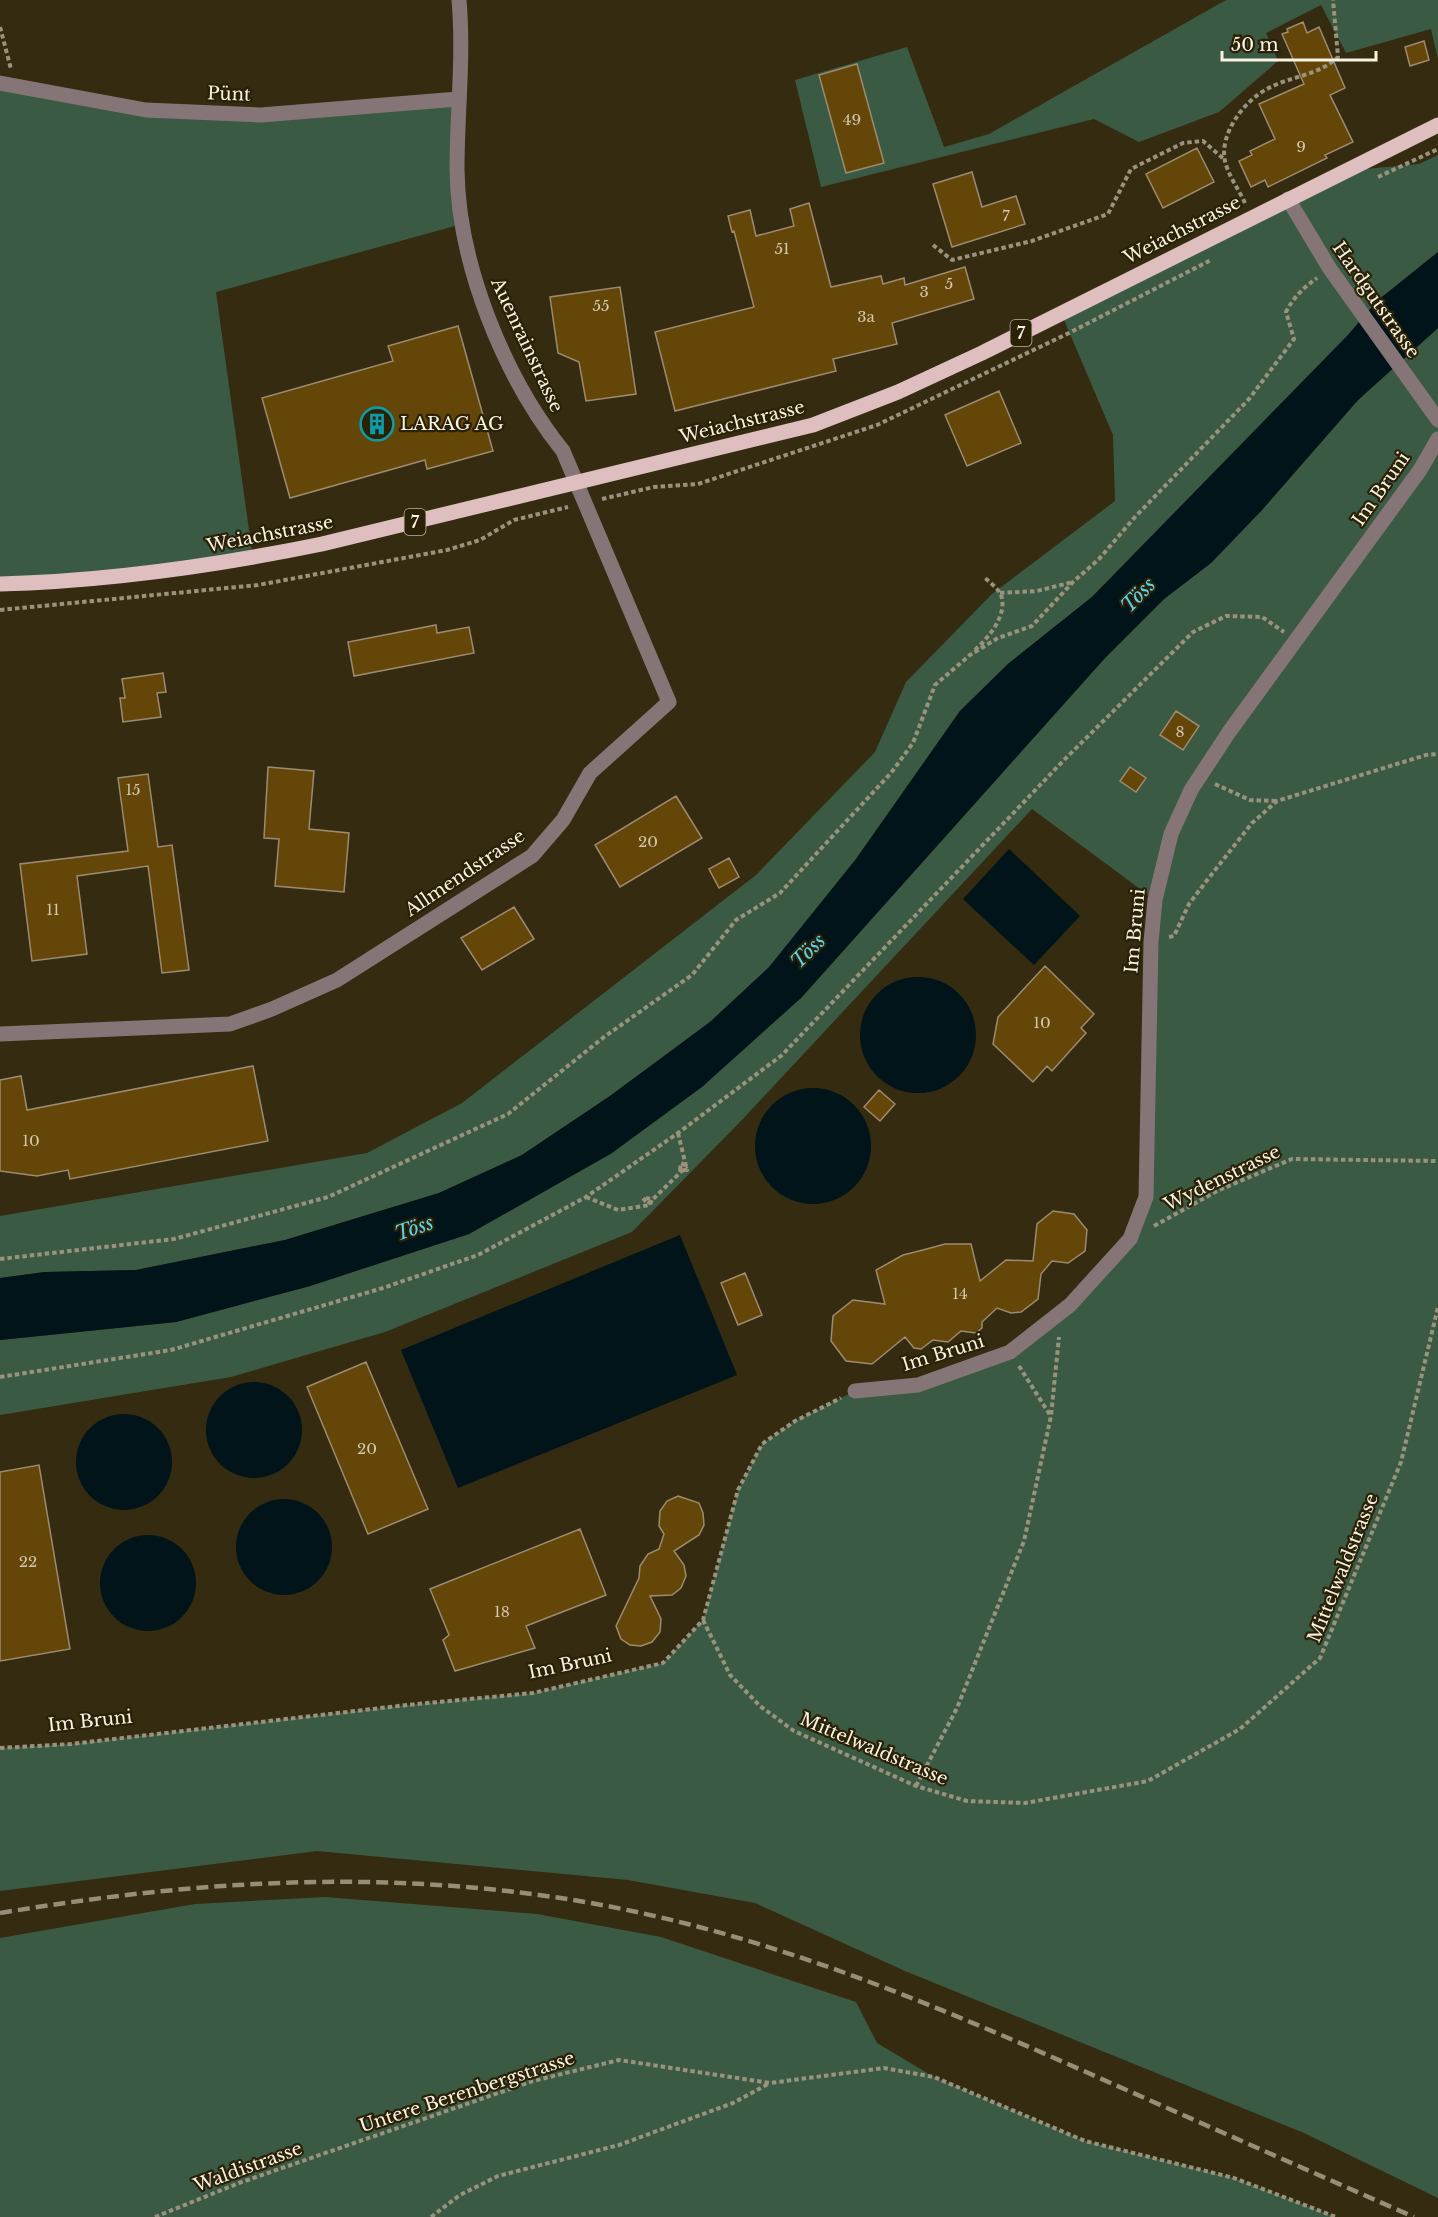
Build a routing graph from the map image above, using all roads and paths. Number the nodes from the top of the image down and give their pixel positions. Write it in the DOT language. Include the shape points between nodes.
graph roads {
  1 [pos="459,0"];
  2 [pos="1333,0"];
  3 [pos="0,27"];
  4 [pos="0,83"];
  5 [pos="16,87"];
  6 [pos="458,99"];
  7 [pos="1438,125"];
  8 [pos="1225,160"];
  9 [pos="1288,199"];
  10 [pos="1252,217"];
  11 [pos="933,245"];
  12 [pos="1331,272"];
  13 [pos="1438,420"];
  14 [pos="1438,439"];
  15 [pos="577,482"];
  16 [pos="984,577"];
  17 [pos="1073,582"];
  18 [pos="0,584"];
  19 [pos="1000,593"];
  20 [pos="1297,640"];
  21 [pos="970,656"];
  22 [pos="1438,754"];
  23 [pos="1200,776"];
  24 [pos="1277,801"];
  25 [pos="1151,942"];
  26 [pos="0,1034"];
  27 [pos="678,1133"];
  28 [pos="1438,1161"];
  29 [pos="586,1197"];
  30 [pos="1130,1239"];
  31 [pos="0,1259"];
  32 [pos="1070,1305"];
  33 [pos="1438,1307"];
  34 [pos="1010,1352"];
  35 [pos="0,1377"];
  36 [pos="855,1391"];
  37 [pos="1051,1416"];
  38 [pos="703,1620"];
  39 [pos="0,1748"];
  40 [pos="916,1786"];
  41 [pos="770,2083"];
  42 [pos="351,2144"];
  43 [pos="155,2217"];
  44 [pos="431,2217"];
  45 [pos="1336,2217"];
  1 -- 6 [label="street, Auenrainstrasse" via="462,25"];
  2 -- 8 [label="path" via="1338,57 1327,68 1267,88 1248,102 1227,134"];
  3 -- 5 [label="path"];
  4 -- 5 [label="street, Pünt"];
  5 -- 6 [label="street, Pünt" via="146,110 261,115"];
  6 -- 15 [label="street, Auenrainstrasse" via="458,182 472,274 501,346"];
  7 -- 9 [label="main road, Weiachstrasse / 7"];
  8 -- 10 [label="path"];
  8 -- 11 [label="path" via="1203,141 1183,143 1131,169 1108,214 1032,242 965,259 952,260"];
  9 -- 10 [label="main road, Weiachstrasse / 7"];
  9 -- 12 [label="street, Hardgutstrasse"];
  10 -- 15 [label="main road, Weiachstrasse / 7" via="898,392 813,425"];
  12 -- 13 [label="street, Hardgutstrasse"];
  12 -- 17 [label="path" via="1301,290 1289,306 1286,312 1293,339 1255,392"];
  14 -- 20 [label="street, Im Bruni"];
  15 -- 18 [label="main road, Weiachstrasse / 7" via="253,559 75,582"];
  15 -- 26 [label="street, Allmendstrasse" via="669,702 590,772 563,820 532,856 337,980 230,1024"];
  16 -- 19 [label="path"];
  17 -- 19 [label="path" via="1037,591"];
  17 -- 21 [label="path" via="1032,626 998,638"];
  19 -- 21 [label="path" via="1003,610 989,636"];
  20 -- 23 [label="street, Im Bruni"];
  20 -- 27 [label="path" via="1262,617 1226,616 1193,632 1056,768 782,1055"];
  21 -- 31 [label="path" via="935,685 913,743 891,773 780,893 736,920 692,975 604,1037 508,1114 328,1197 174,1239"];
  22 -- 24 [label="path"];
  23 -- 24 [label="path" via="1250,800"];
  23 -- 25 [label="street, Im Bruni" via="1171,834 1155,900"];
  24 -- 25 [label="path" via="1252,823 1208,879 1189,904 1174,936"];
  25 -- 30 [label="street, Im Bruni" via="1146,1197"];
  27 -- 29 [label="path"];
  27 -- 29 [label="path, bridge" via="681,1142 685,1161 687,1170 680,1170 681,1163 687,1166 648,1204 643,1198 652,1199 650,1205 618,1210"];
  28 -- 30 [label="path, Wydenstrasse" via="1292,1159 1219,1190"];
  29 -- 35 [label="path" via="478,1255 384,1288 171,1350"];
  30 -- 32 [label="street, Im Bruni"];
  32 -- 34 [label="street, Im Bruni"];
  32 -- 37 [label="path" via="1058,1339"];
  33 -- 40 [label="path, Mittelwaldstrasse" via="1401,1462 1320,1659 1240,1729 1148,1781 1025,1803 967,1801"];
  34 -- 36 [label="street, Im Bruni" via="918,1385"];
  34 -- 37 [label="path"];
  36 -- 38 [label="path, Im Bruni" via="795,1421 762,1443 738,1490"];
  37 -- 40 [label="path" via="1024,1541 957,1708"];
  38 -- 39 [label="path, Im Bruni" via="663,1663 533,1694 407,1704 71,1744"];
  38 -- 40 [label="path, Mittelwaldstrasse" via="730,1675 760,1706 794,1731"];
  41 -- 42 [label="path, Untere Berenbergstrasse" via="618,2060 533,2081"];
  41 -- 44 [label="path, Untere Berenbergstrasse" via="733,2103 619,2145 498,2176 460,2195"];
  41 -- 45 [label="path, Untere Berenbergstrasse" via="884,2068 934,2077 1085,2141 1234,2178"];
  42 -- 43 [label="path, Waldistrasse"];
}
